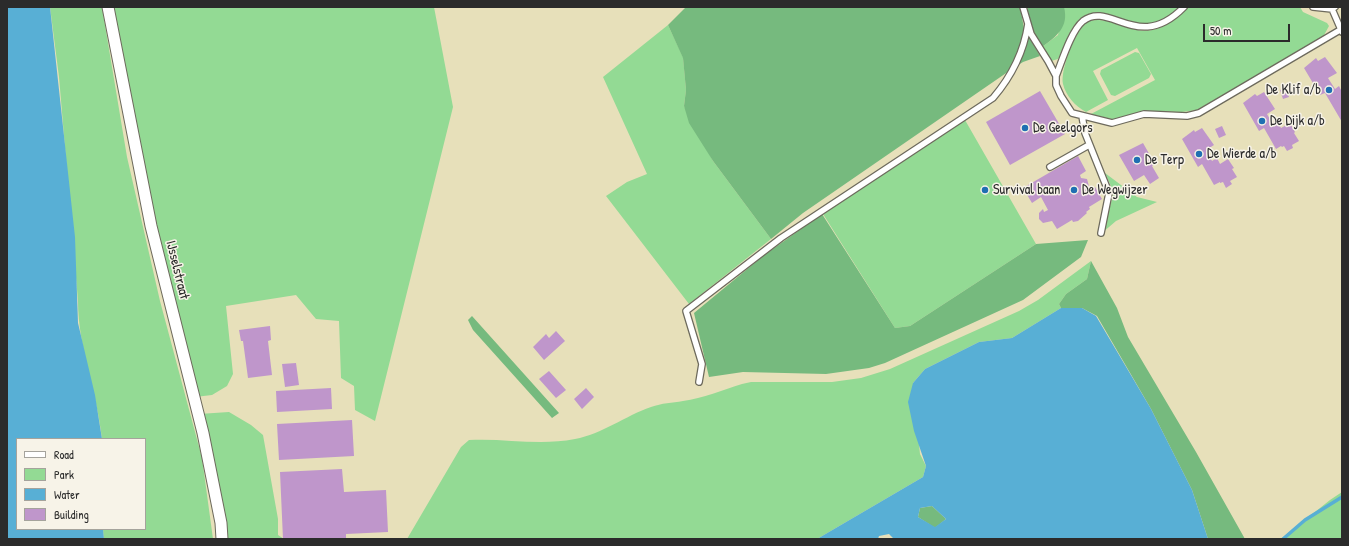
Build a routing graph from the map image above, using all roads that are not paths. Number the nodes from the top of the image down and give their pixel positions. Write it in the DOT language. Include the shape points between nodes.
graph roads {
  1 [pos="108,7"];
  2 [pos="1023,7"];
  3 [pos="1184,7"];
  4 [pos="1313,7"];
  5 [pos="1334,8"];
  6 [pos="1028,24"];
  7 [pos="1341,31"];
  8 [pos="1056,76"];
  9 [pos="1082,116"];
  10 [pos="1089,144"];
  11 [pos="1050,167"];
  12 [pos="1101,233"];
  13 [pos="698,382"];
  14 [pos="222,539"];
  1 -- 14 [label="street, IJsselstraat" via="151,226 202,433"];
  2 -- 6 [label="lane"];
  3 -- 8 [label="lane" via="1168,21 1152,27 1137,27 1107,17 1085,19 1077,28"];
  4 -- 5 [label="lane"];
  5 -- 7 [label="lane"];
  6 -- 8 [label="lane"];
  6 -- 13 [label="lane" via="1019,55 993,98 781,238 686,311 702,364"];
  7 -- 9 [label="lane" via="1196,114 1144,114 1112,123"];
  8 -- 9 [label="lane" via="1056,85 1072,113"];
  9 -- 10 [label="lane"];
  10 -- 11 [label="lane"];
  10 -- 12 [label="lane" via="1108,193"];
}
